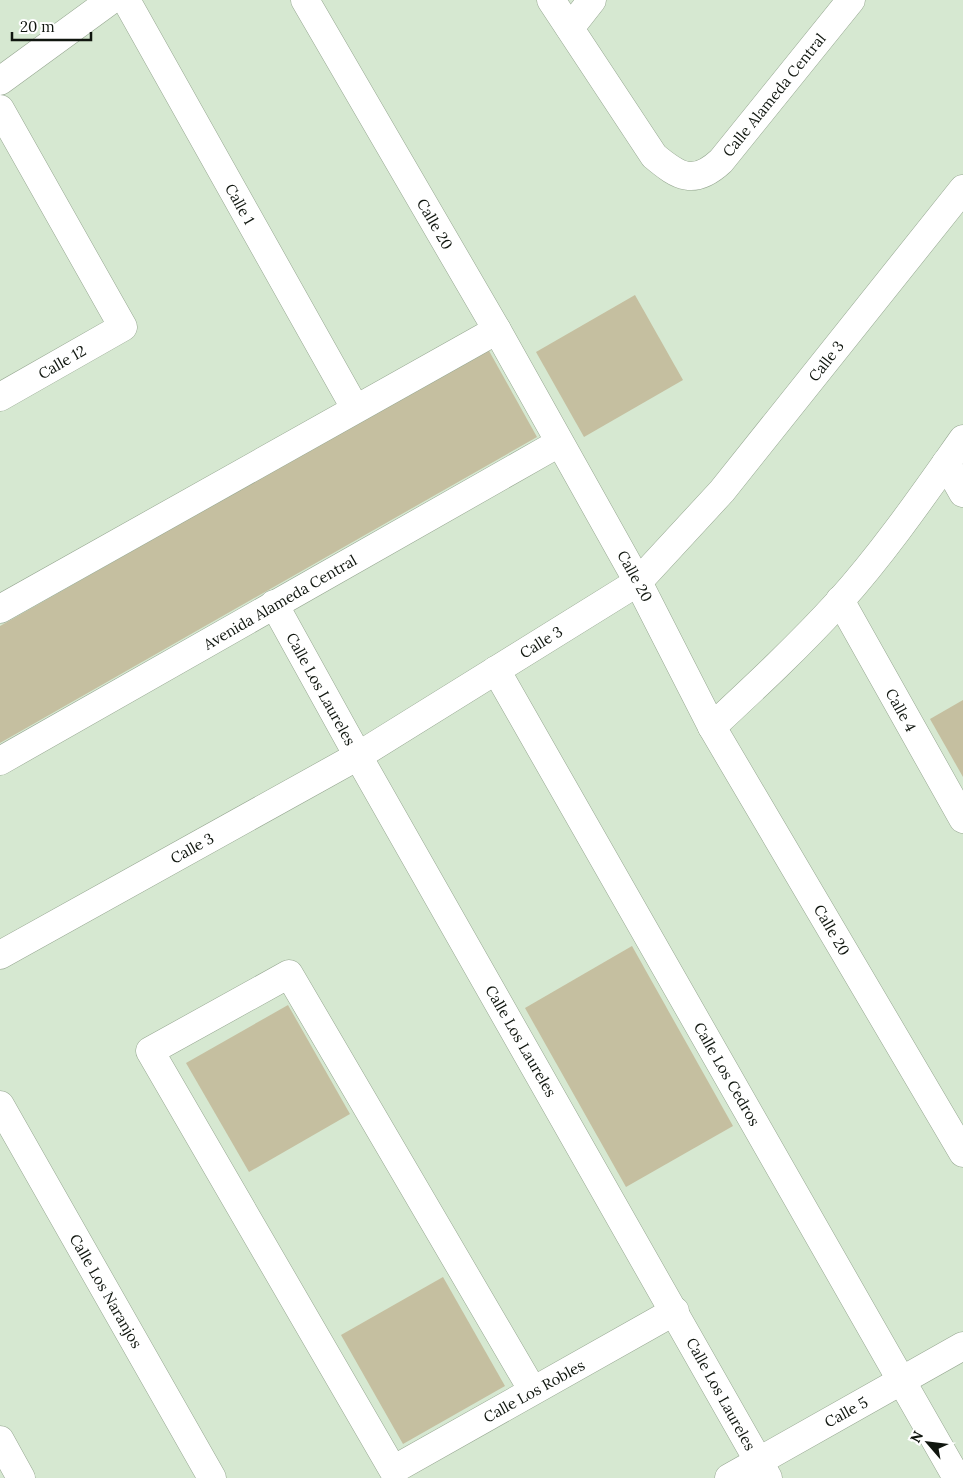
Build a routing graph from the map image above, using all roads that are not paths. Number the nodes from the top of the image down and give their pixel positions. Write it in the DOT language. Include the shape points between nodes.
graph roads {
  1 [pos="111,0"];
  2 [pos="126,0"];
  3 [pos="305,0"];
  4 [pos="551,0"];
  5 [pos="592,0"];
  6 [pos="851,0"];
  7 [pos="570,28"];
  8 [pos="0,81"];
  9 [pos="0,109"];
  10 [pos="963,189"];
  11 [pos="497,330"];
  12 [pos="0,397"];
  13 [pos="355,408"];
  14 [pos="963,439"];
  15 [pos="560,443"];
  16 [pos="946,463"];
  17 [pos="963,493"];
  18 [pos="638,582"];
  19 [pos="840,600"];
  20 [pos="274,604"];
  21 [pos="0,609"];
  22 [pos="496,670"];
  23 [pos="712,727"];
  24 [pos="358,756"];
  25 [pos="0,761"];
  26 [pos="963,819"];
  27 [pos="0,955"];
  28 [pos="0,1105"];
  29 [pos="963,1152"];
  30 [pos="675,1311"];
  31 [pos="963,1346"];
  32 [pos="902,1381"];
  33 [pos="533,1391"];
  34 [pos="0,1440"];
  35 [pos="763,1470"];
  36 [pos="21,1478"];
  37 [pos="212,1478"];
  38 [pos="729,1478"];
  39 [pos="957,1478"];
  1 -- 8 [label="street"];
  2 -- 13 [label="street, Calle 1"];
  3 -- 11 [label="street, Calle 20"];
  4 -- 7 [label="street"];
  5 -- 7 [label="street"];
  6 -- 7 [label="street, Calle Alameda Central" via="721,161 708,173 689,177 674,173 654,156"];
  9 -- 12 [label="street, Calle 12" via="123,327"];
  10 -- 18 [label="street, Calle 3" via="722,491"];
  11 -- 13 [label="street"];
  11 -- 15 [label="street, Calle 20"];
  13 -- 21 [label="street"];
  14 -- 16 [label="street"];
  15 -- 18 [label="street, Calle 20"];
  15 -- 20 [label="street, Avenida Alameda Central"];
  16 -- 17 [label="street"];
  16 -- 19 [label="street"];
  18 -- 22 [label="street, Calle 3"];
  18 -- 23 [label="street, Calle 20"];
  19 -- 23 [label="street" via="776,668"];
  19 -- 26 [label="street, Calle 4"];
  20 -- 24 [label="street, Calle Los Laureles"];
  20 -- 25 [label="street, Avenida Alameda Central"];
  22 -- 24 [label="street, Calle 3"];
  22 -- 32 [label="street, Calle Los Cedros"];
  23 -- 29 [label="street, Calle 20"];
  24 -- 27 [label="street, Calle 3"];
  24 -- 30 [label="street, Calle Los Laureles"];
  28 -- 37 [label="street, Calle Los Naranjos"];
  30 -- 33 [label="street, Calle Los Robles"];
  30 -- 35 [label="street, Calle Los Laureles"];
  31 -- 32 [label="street, Calle 5"];
  32 -- 35 [label="street, Calle 5"];
  32 -- 39 [label="street, Calle Los Cedros"];
  33 -- 33 [label="street, Calle Los Robles" via="393,1470 150,1051 289,974"];
  34 -- 36 [label="street"];
  35 -- 38 [label="street, Calle 5"];
}
